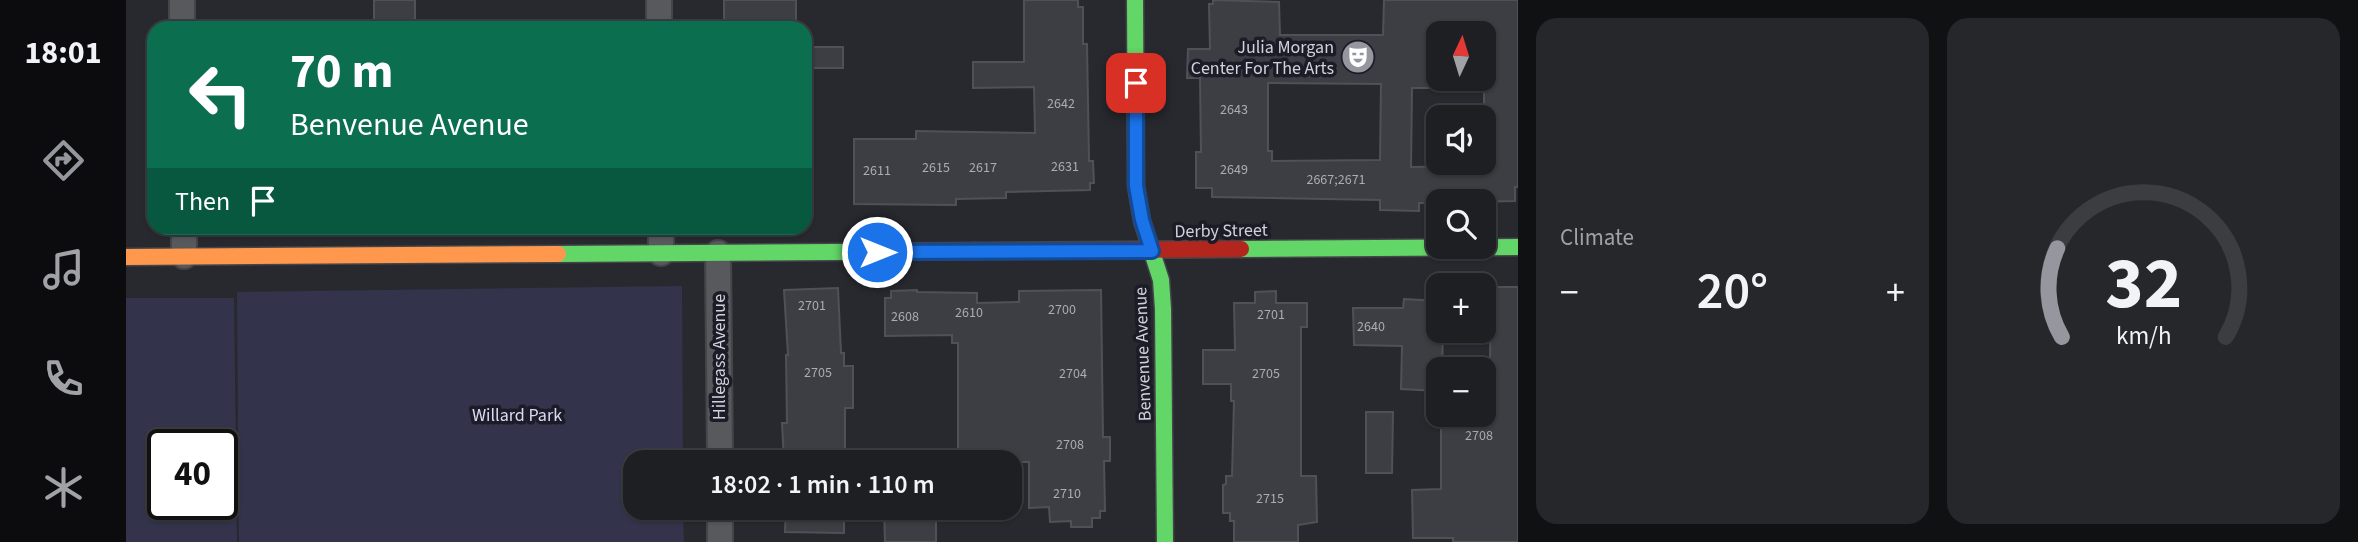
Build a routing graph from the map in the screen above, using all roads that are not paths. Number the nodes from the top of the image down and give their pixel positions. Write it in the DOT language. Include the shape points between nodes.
graph roads {
  1 [pos="182,0"];
  2 [pos="659,0"];
  3 [pos="1135,0"];
  4 [pos="182,21"];
  5 [pos="659,21"];
  6 [pos="184,235"];
  7 [pos="661,235"];
  8 [pos="1518,247"];
  9 [pos="1152,251"];
  10 [pos="661,253"];
  11 [pos="718,253"];
  12 [pos="184,256"];
  13 [pos="126,257"];
  14 [pos="720,450"];
  15 [pos="720,520"];
  16 [pos="720,542"];
  17 [pos="1165,542"];
  1 -- 4 [label="street"];
  2 -- 5 [label="street"];
  3 -- 9 [label="street, Benvenue Avenue" via="1136,186"];
  6 -- 12 [label="street"];
  7 -- 10 [label="street"];
  8 -- 9 [label="street, Derby Street"];
  9 -- 11 [label="street, Derby Street"];
  9 -- 17 [label="street, Benvenue Avenue" via="1163,309"];
  10 -- 11 [label="street, Derby Street"];
  10 -- 12 [label="street, Derby Street"];
  11 -- 14 [label="street, Hillegass Avenue"];
  12 -- 13 [label="street, Derby Street"];
  15 -- 16 [label="street"];
}
